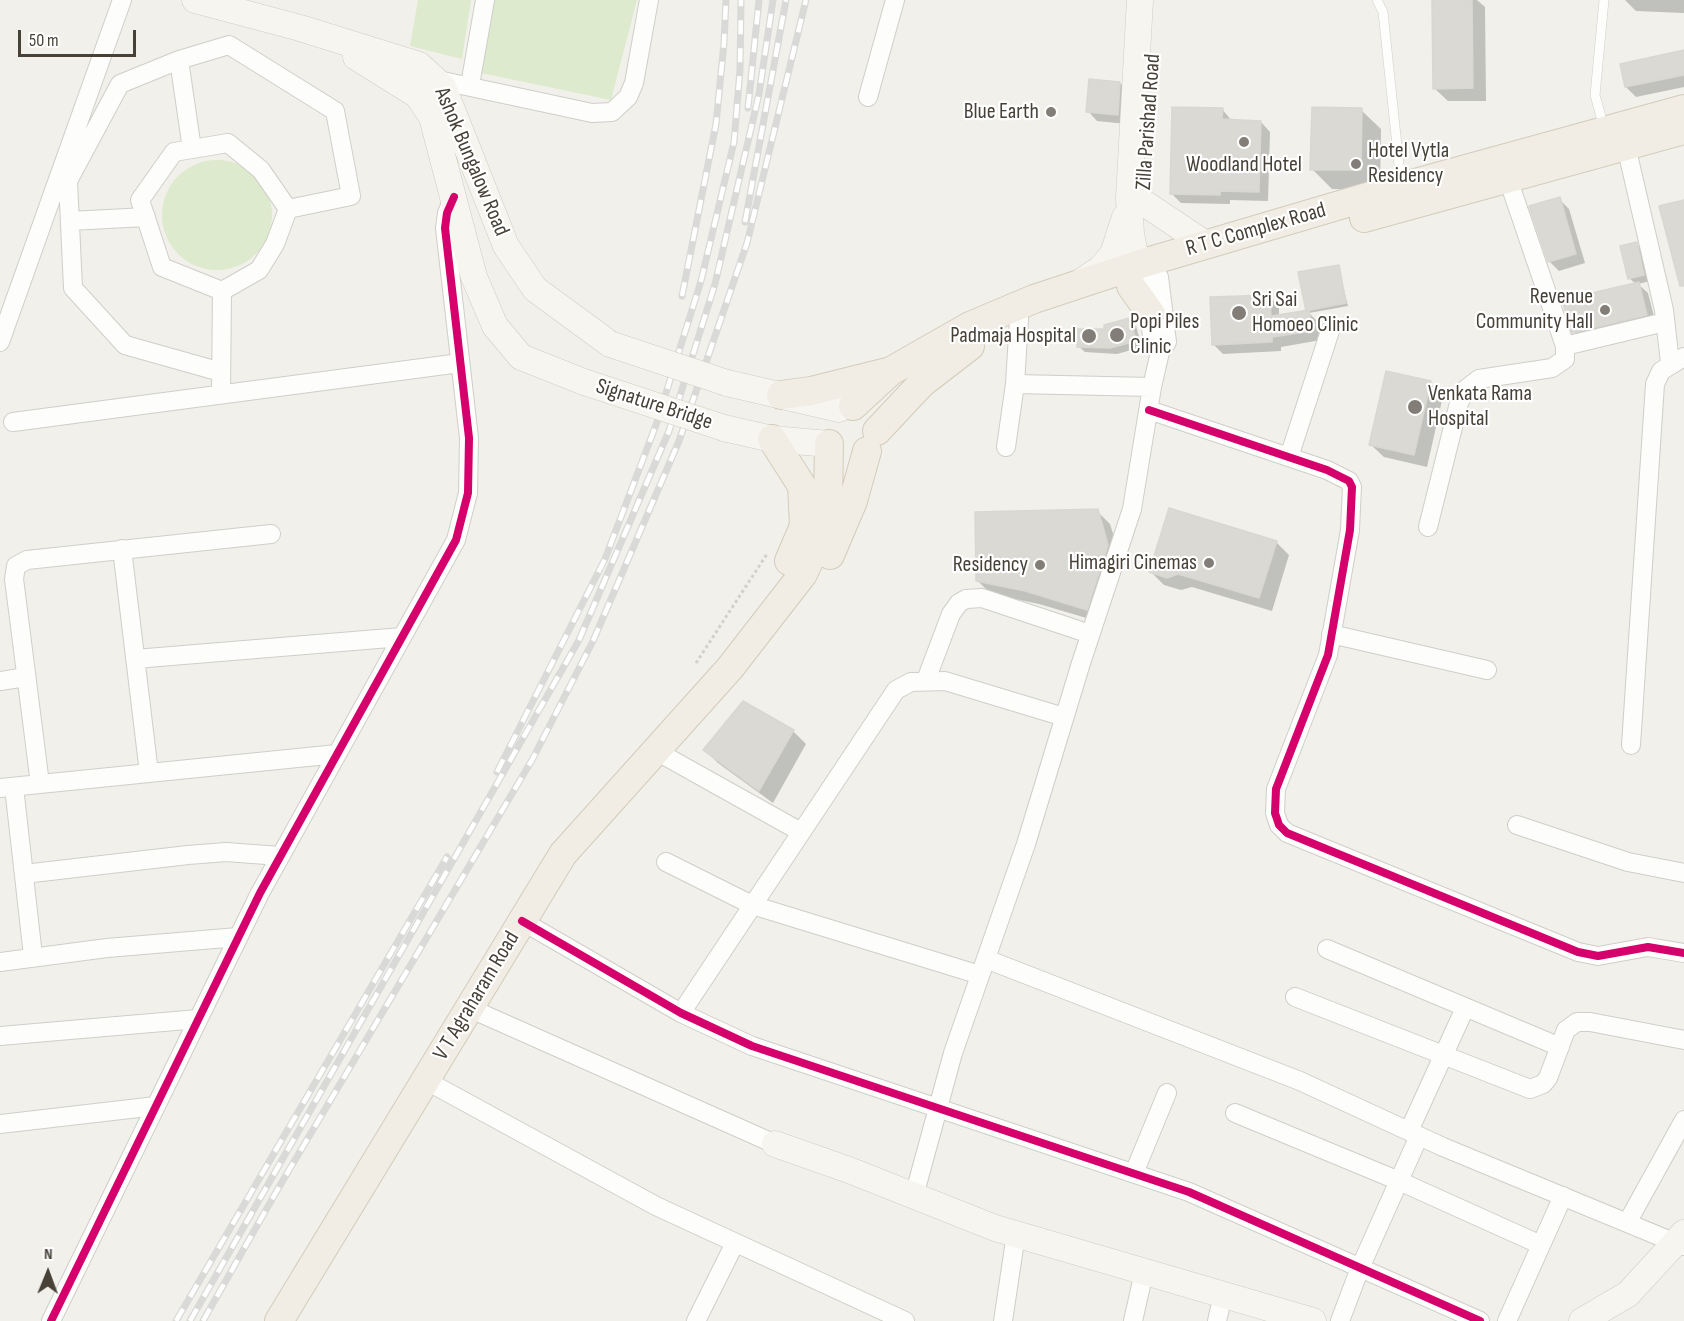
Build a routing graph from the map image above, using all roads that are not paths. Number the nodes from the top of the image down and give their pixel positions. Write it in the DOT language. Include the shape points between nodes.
graph roads {
  1 [pos="122,0"];
  2 [pos="195,0"];
  3 [pos="485,0"];
  4 [pos="649,0"];
  5 [pos="895,0"];
  6 [pos="1140,0"];
  7 [pos="1158,0"];
  8 [pos="1377,0"];
  9 [pos="1604,0"];
  10 [pos="300,28"];
  11 [pos="179,60"];
  12 [pos="438,80"];
  13 [pos="1143,81"];
  14 [pos="470,85"];
  15 [pos="868,97"];
  16 [pos="1684,109"];
  17 [pos="1684,130"];
  18 [pos="1611,143"];
  19 [pos="192,149"];
  20 [pos="1508,179"];
  21 [pos="1401,187"];
  22 [pos="454,196"];
  23 [pos="1137,200"];
  24 [pos="288,208"];
  25 [pos="146,217"];
  26 [pos="70,221"];
  27 [pos="1207,245"];
  28 [pos="1145,269"];
  29 [pos="1072,288"];
  30 [pos="222,291"];
  31 [pos="1151,314"];
  32 [pos="1020,319"];
  33 [pos="1665,322"];
  34 [pos="1330,331"];
  35 [pos="0,342"];
  36 [pos="1565,346"];
  37 [pos="1161,352"];
  38 [pos="1677,360"];
  39 [pos="460,363"];
  40 [pos="891,371"];
  41 [pos="221,372"];
  42 [pos="584,382"];
  43 [pos="1015,384"];
  44 [pos="1152,387"];
  45 [pos="221,394"];
  46 [pos="781,395"];
  47 [pos="1149,410"];
  48 [pos="13,422"];
  49 [pos="837,422"];
  50 [pos="772,439"];
  51 [pos="872,441"];
  52 [pos="1006,447"];
  53 [pos="1289,457"];
  54 [pos="1428,527"];
  55 [pos="271,534"];
  56 [pos="122,549"];
  57 [pos="1090,634"];
  58 [pos="1331,634"];
  59 [pos="402,637"];
  60 [pos="135,659"];
  61 [pos="730,668"];
  62 [pos="1487,670"];
  63 [pos="26,677"];
  64 [pos="926,680"];
  65 [pos="0,681"];
  66 [pos="1064,717"];
  67 [pos="1631,745"];
  68 [pos="656,751"];
  69 [pos="337,754"];
  70 [pos="149,773"];
  71 [pos="40,784"];
  72 [pos="7,788"];
  73 [pos="1517,825"];
  74 [pos="801,832"];
  75 [pos="280,856"];
  76 [pos="666,862"];
  77 [pos="1684,873"];
  78 [pos="24,874"];
  79 [pos="752,905"];
  80 [pos="522,921"];
  81 [pos="238,937"];
  82 [pos="1328,949"];
  83 [pos="1684,953"];
  84 [pos="33,956"];
  85 [pos="0,962"];
  86 [pos="983,967"];
  87 [pos="1295,997"];
  88 [pos="469,1008"];
  89 [pos="1466,1008"];
  90 [pos="681,1013"];
  91 [pos="198,1020"];
  92 [pos="0,1036"];
  93 [pos="1684,1040"];
  94 [pos="1560,1047"];
  95 [pos="1445,1056"];
  96 [pos="425,1080"];
  97 [pos="1167,1093"];
  98 [pos="156,1106"];
  99 [pos="938,1107"];
  100 [pos="1235,1113"];
  101 [pos="1684,1120"];
  102 [pos="0,1124"];
  103 [pos="1414,1133"];
  104 [pos="775,1144"];
  105 [pos="1134,1173"];
  106 [pos="1399,1181"];
  107 [pos="914,1196"];
  108 [pos="1563,1196"];
  109 [pos="1627,1223"];
  110 [pos="1016,1234"];
  111 [pos="1681,1240"];
  112 [pos="735,1244"];
  113 [pos="1541,1245"];
  114 [pos="1360,1268"];
  115 [pos="1144,1272"];
  116 [pos="1223,1296"];
  117 [pos="51,1321"];
  118 [pos="279,1321"];
  119 [pos="696,1321"];
  120 [pos="905,1321"];
  121 [pos="1003,1321"];
  122 [pos="1133,1321"];
  123 [pos="1217,1321"];
  124 [pos="1313,1321"];
  125 [pos="1340,1321"];
  126 [pos="1480,1321"];
  127 [pos="1507,1321"];
  128 [pos="1582,1321"];
  1 -- 35 [label="street"];
  2 -- 10 [label="street, Ashok Bungalow Road"];
  3 -- 14 [label="street"];
  4 -- 14 [label="street" via="634,83 628,97 612,112 592,113"];
  5 -- 15 [label="street"];
  6 -- 13 [label="street, Zilla Parishad Road"];
  7 -- 13 [label="street, Zilla Parishad Road"];
  8 -- 21 [label="lane" via="1383,12"];
  9 -- 18 [label="lane" via="1595,95"];
  10 -- 12 [label="street, Ashok Bungalow Road" via="419,65"];
  10 -- 22 [label="street, Ashok Bungalow Road" via="383,72 417,95 432,117"];
  11 -- 19 [label="street"];
  11 -- 24 [label="street" via="229,45 335,111 351,196"];
  11 -- 26 [label="street" via="120,84 68,181"];
  12 -- 14 [label="street"];
  12 -- 46 [label="street, Ashok Bungalow Road, bridge" via="465,137 506,246 535,289 610,344 727,383"];
  13 -- 23 [label="street, Zilla Parishad Road"];
  16 -- 18 [label="main road, R T C Complex Road"];
  17 -- 18 [label="main road, R T C Complex Road"];
  18 -- 20 [label="main road, R T C Complex Road"];
  18 -- 21 [label="main road, R T C Complex Road"];
  18 -- 33 [label="street"];
  19 -- 24 [label="street" via="228,142 261,170"];
  19 -- 25 [label="street" via="174,152 140,200"];
  20 -- 28 [label="main road, R T C Complex Road"];
  20 -- 36 [label="street"];
  21 -- 27 [label="main road, R T C Complex Road"];
  22 -- 39 [label="street" via="445,228"];
  22 -- 42 [label="street, Ashok Bungalow Road" via="474,277 495,326 521,357"];
  23 -- 27 [label="street"];
  23 -- 28 [label="street" via="1131,234"];
  23 -- 29 [label="street" via="1113,254 1100,269"];
  24 -- 30 [label="street" via="275,244 259,270"];
  25 -- 26 [label="street"];
  25 -- 30 [label="street" via="162,267"];
  26 -- 41 [label="street" via="73,288 125,345"];
  27 -- 28 [label="main road, R T C Complex Road"];
  28 -- 29 [label="main road, R T C Complex Road"];
  28 -- 31 [label="main road"];
  28 -- 32 [label="main road"];
  28 -- 37 [label="street" via="1167,342"];
  29 -- 40 [label="main road, R T C Complex Road" via="970,326"];
  30 -- 41 [label="street"];
  31 -- 37 [label="street" via="1153,343"];
  32 -- 43 [label="street"];
  32 -- 51 [label="main road" via="942,365"];
  33 -- 36 [label="street"];
  33 -- 38 [label="street"];
  34 -- 53 [label="street"];
  36 -- 54 [label="street" via="1565,360 1552,368 1479,379 1466,389 1459,403"];
  37 -- 44 [label="street"];
  38 -- 67 [label="street" via="1661,371 1655,384"];
  39 -- 45 [label="street"];
  39 -- 59 [label="street" via="469,438 468,493 456,540"];
  40 -- 46 [label="main road"];
  40 -- 49 [label="main road, R T C Complex Road"];
  41 -- 45 [label="street"];
  42 -- 50 [label="street, Signature Bridge, bridge" via="724,428"];
  43 -- 44 [label="street"];
  43 -- 52 [label="street"];
  44 -- 47 [label="street"];
  45 -- 48 [label="street"];
  46 -- 49 [label="street, Ashok Bungalow Road"];
  47 -- 53 [label="street"];
  47 -- 57 [label="street" via="1132,509"];
  49 -- 50 [label="street, Signature Bridge"];
  49 -- 51 [label="main road" via="867,411"];
  49 -- 51 [label="main road" via="844,455 860,455"];
  49 -- 61 [label="main road" via="824,529 803,574"];
  50 -- 61 [label="main road" via="802,486 804,526"];
  51 -- 61 [label="main road" via="835,547 795,610"];
  53 -- 58 [label="street" via="1341,476 1352,487 1350,530"];
  55 -- 56 [label="street"];
  56 -- 60 [label="street"];
  56 -- 63 [label="street" via="27,560 16,566 14,579"];
  57 -- 64 [label="street" via="982,598 966,599 951,614"];
  57 -- 66 [label="street"];
  58 -- 62 [label="street"];
  58 -- 83 [label="street" via="1328,655 1276,789 1275,813 1287,833 1578,952 1598,956 1648,947"];
  59 -- 60 [label="street"];
  59 -- 69 [label="street"];
  60 -- 70 [label="street"];
  61 -- 68 [label="main road, V T Agraharam Road"];
  63 -- 65 [label="street"];
  63 -- 71 [label="street"];
  64 -- 66 [label="street" via="945,681"];
  64 -- 74 [label="street" via="902,686 888,698"];
  66 -- 86 [label="street"];
  68 -- 74 [label="street"];
  68 -- 80 [label="main road, V T Agraharam Road" via="563,854"];
  69 -- 70 [label="street"];
  69 -- 75 [label="street"];
  70 -- 71 [label="street"];
  71 -- 72 [label="street"];
  72 -- 78 [label="street"];
  73 -- 77 [label="street" via="1628,862"];
  74 -- 79 [label="street"];
  75 -- 78 [label="street" via="226,852"];
  75 -- 81 [label="street"];
  76 -- 79 [label="street"];
  78 -- 84 [label="street"];
  79 -- 86 [label="street"];
  79 -- 90 [label="street"];
  80 -- 88 [label="main road, V T Agraharam Road"];
  80 -- 90 [label="street"];
  81 -- 84 [label="street"];
  81 -- 91 [label="street"];
  82 -- 89 [label="street"];
  84 -- 85 [label="street"];
  86 -- 99 [label="street"];
  86 -- 103 [label="street" via="1300,1081"];
  87 -- 95 [label="street"];
  88 -- 96 [label="main road, V T Agraharam Road"];
  88 -- 104 [label="street"];
  89 -- 94 [label="street"];
  89 -- 95 [label="street"];
  90 -- 99 [label="street" via="752,1046"];
  91 -- 92 [label="street"];
  91 -- 98 [label="street"];
  93 -- 94 [label="street" via="1583,1022 1570,1025"];
  94 -- 95 [label="street" via="1548,1078 1530,1089"];
  95 -- 103 [label="street"];
  96 -- 112 [label="street" via="656,1206"];
  96 -- 118 [label="main road, V T Agraharam Road"];
  97 -- 105 [label="street"];
  98 -- 102 [label="street"];
  98 -- 117 [label="street"];
  99 -- 105 [label="street"];
  99 -- 107 [label="street"];
  100 -- 106 [label="street"];
  101 -- 109 [label="street"];
  103 -- 106 [label="street"];
  103 -- 108 [label="street"];
  104 -- 107 [label="street"];
  105 -- 114 [label="street" via="1189,1192"];
  106 -- 113 [label="street"];
  106 -- 114 [label="street"];
  107 -- 110 [label="street"];
  108 -- 109 [label="street"];
  108 -- 113 [label="street"];
  109 -- 111 [label="street"];
  110 -- 115 [label="street"];
  110 -- 121 [label="street"];
  111 -- 128 [label="street" via="1628,1294"];
  112 -- 119 [label="street"];
  112 -- 120 [label="street"];
  113 -- 127 [label="street"];
  114 -- 125 [label="street"];
  114 -- 126 [label="street"];
  115 -- 116 [label="street"];
  115 -- 122 [label="street"];
  116 -- 123 [label="street"];
  116 -- 124 [label="street"];
}
